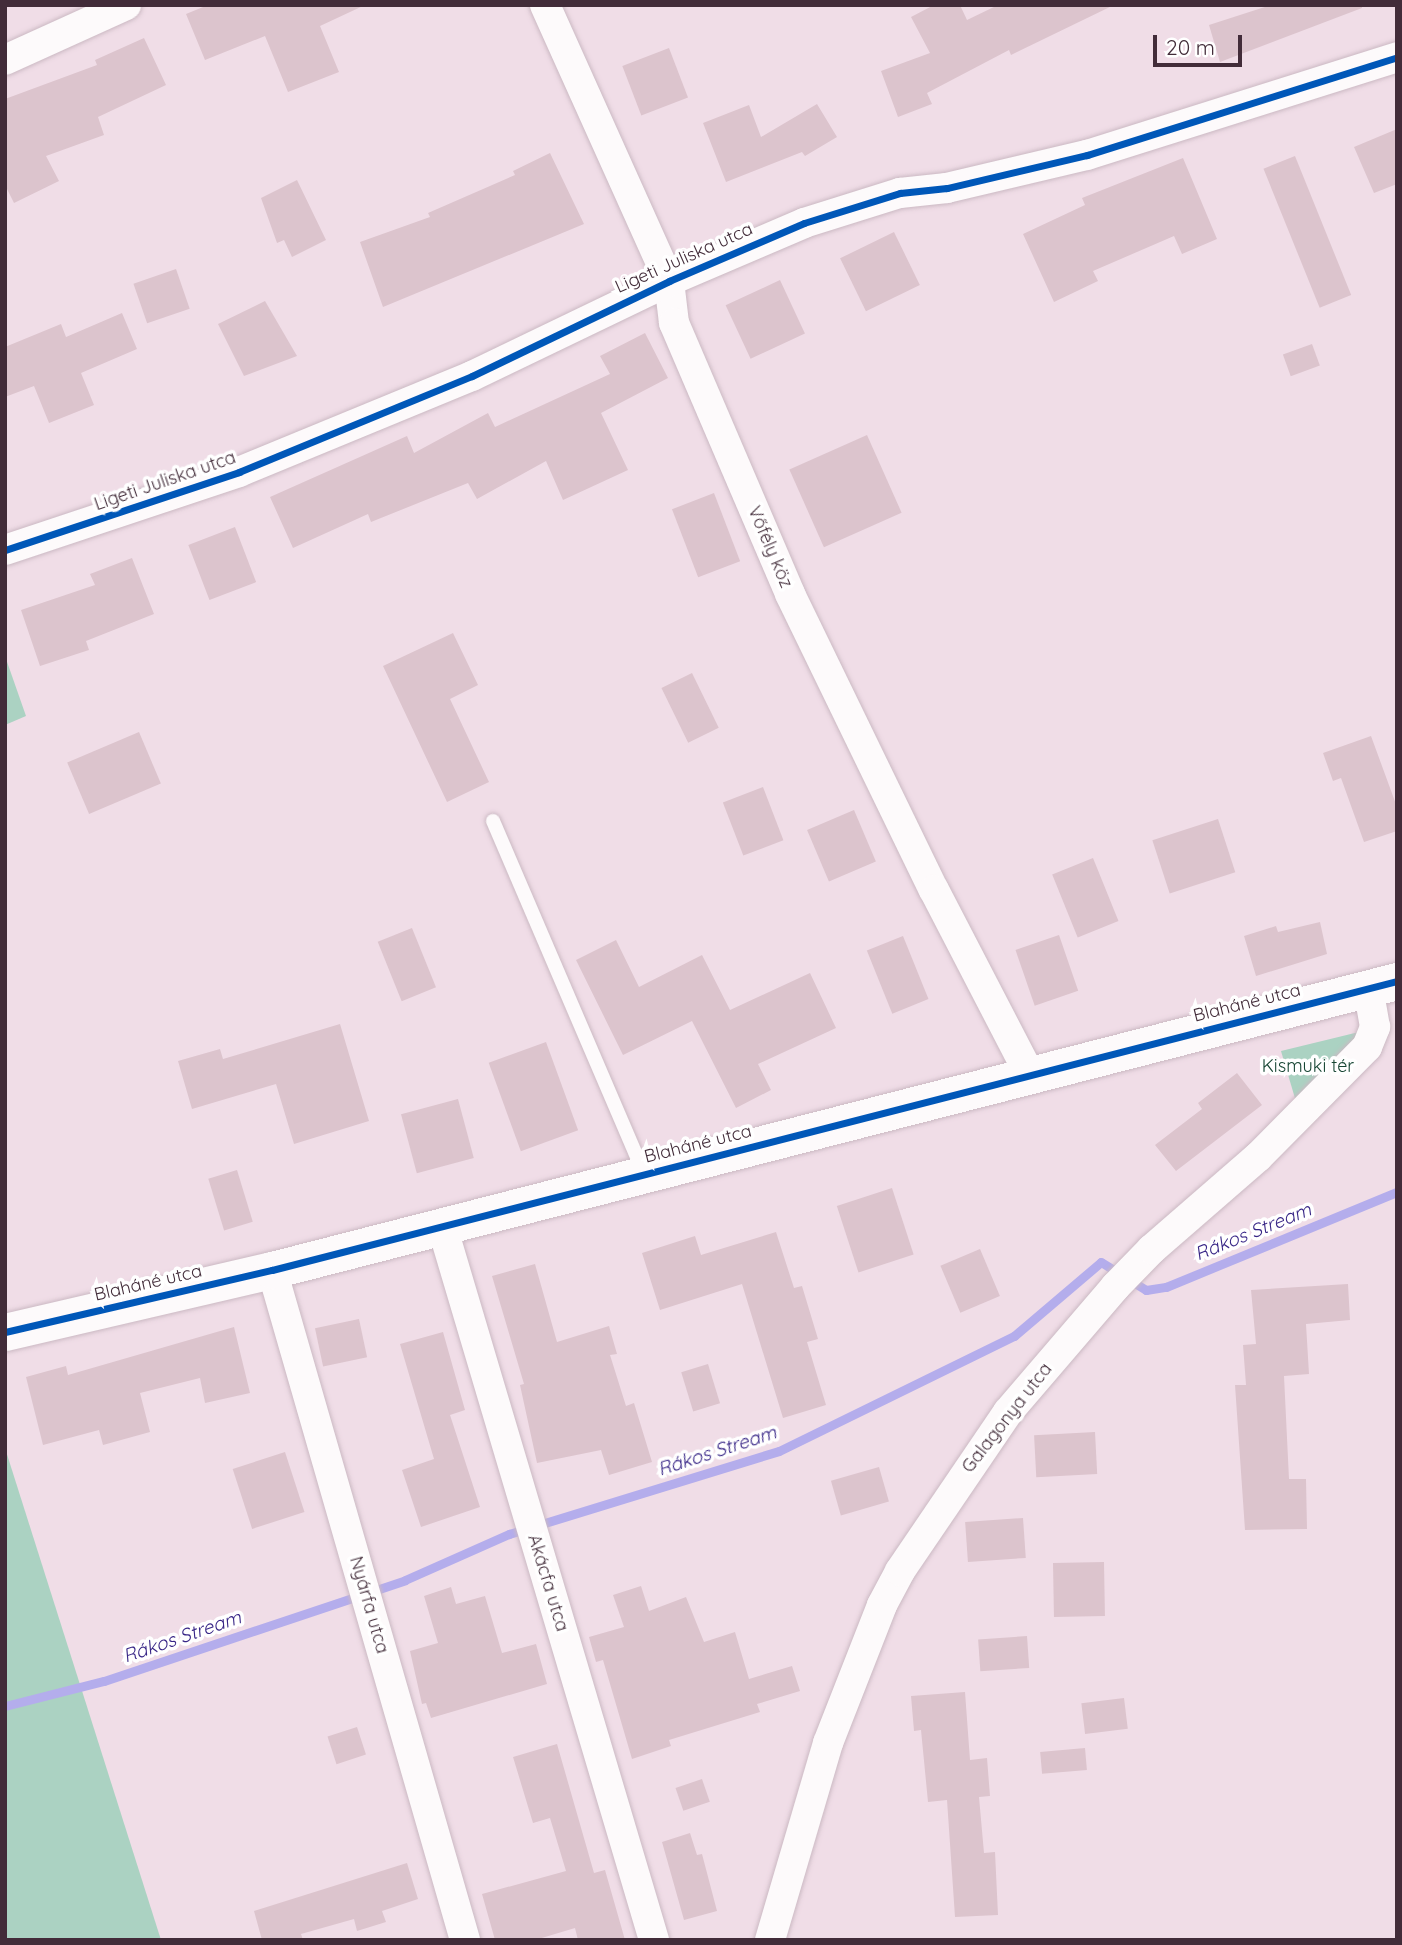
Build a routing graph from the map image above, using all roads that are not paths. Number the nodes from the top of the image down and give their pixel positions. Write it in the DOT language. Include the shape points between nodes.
graph roads {
  1 [pos="126,5"];
  2 [pos="545,5"];
  3 [pos="1397,57"];
  4 [pos="5,60"];
  5 [pos="669,281"];
  6 [pos="5,550"];
  7 [pos="493,821"];
  8 [pos="1382,985"];
  9 [pos="1030,1075"];
  10 [pos="644,1174"];
  11 [pos="442,1226"];
  12 [pos="272,1270"];
  13 [pos="5,1332"];
  14 [pos="465,1940"];
  15 [pos="654,1940"];
  16 [pos="770,1940"];
  1 -- 4 [label="street"];
  2 -- 5 [label="street, Vőfély köz"];
  3 -- 5 [label="street, Ligeti Juliska utca" via="1087,155 848,208"];
  5 -- 6 [label="street, Ligeti Juliska utca" via="472,376 239,472"];
  5 -- 9 [label="street, Vőfély köz" via="674,323 790,594"];
  7 -- 10 [label="lane"];
  8 -- 9 [label="street, Blaháné utca"];
  8 -- 16 [label="street, Galagonya utca" via="1367,1047 1258,1157 1136,1265 974,1457 882,1605 828,1743"];
  9 -- 10 [label="street, Blaháné utca"];
  10 -- 11 [label="street, Blaháné utca"];
  11 -- 12 [label="street, Blaháné utca"];
  11 -- 15 [label="street, Akácfa utca"];
  12 -- 13 [label="street, Blaháné utca"];
  12 -- 14 [label="street, Nyárfa utca"];
}
